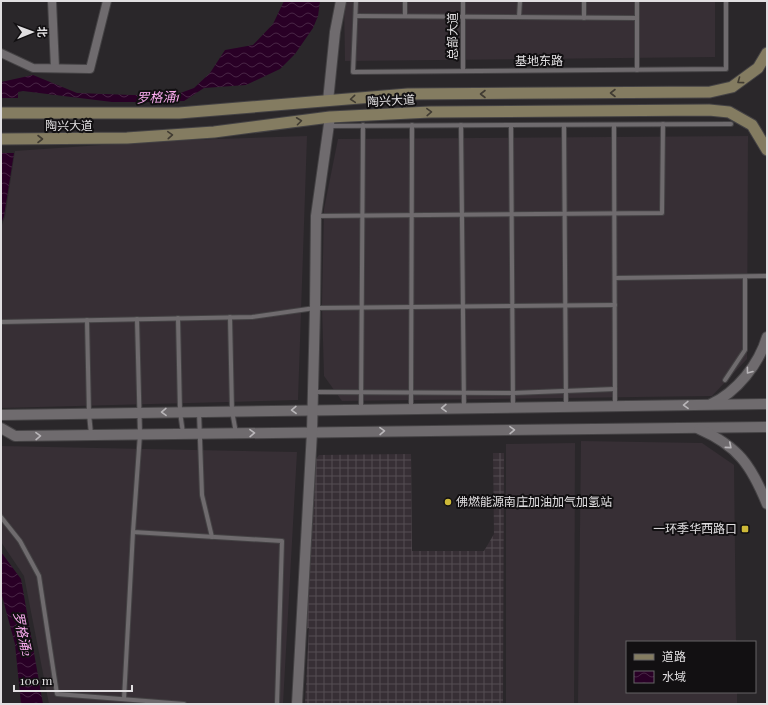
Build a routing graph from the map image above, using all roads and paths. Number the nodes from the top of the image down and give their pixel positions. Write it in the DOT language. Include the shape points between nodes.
graph roads {
  1 [pos="52,1"];
  2 [pos="107,1"];
  3 [pos="341,1"];
  4 [pos="356,1"];
  5 [pos="405,1"];
  6 [pos="463,1"];
  7 [pos="520,1"];
  8 [pos="584,1"];
  9 [pos="637,1"];
  10 [pos="726,1"];
  11 [pos="356,16"];
  12 [pos="404,16"];
  13 [pos="463,17"];
  14 [pos="519,17"];
  15 [pos="584,18"];
  16 [pos="637,18"];
  17 [pos="767,53"];
  18 [pos="1,54"];
  19 [pos="55,68"];
  20 [pos="637,70"];
  21 [pos="463,71"];
  22 [pos="710,92"];
  23 [pos="328,101"];
  24 [pos="709,110"];
  25 [pos="1,113"];
  26 [pos="329,122"];
  27 [pos="663,124"];
  28 [pos="730,124"];
  29 [pos="412,125"];
  30 [pos="461,125"];
  31 [pos="511,125"];
  32 [pos="564,125"];
  33 [pos="614,125"];
  34 [pos="363,126"];
  35 [pos="1,139"];
  36 [pos="767,150"];
  37 [pos="462,214"];
  38 [pos="512,214"];
  39 [pos="565,214"];
  40 [pos="614,214"];
  41 [pos="362,215"];
  42 [pos="412,215"];
  43 [pos="316,216"];
  44 [pos="767,276"];
  45 [pos="745,277"];
  46 [pos="614,278"];
  47 [pos="615,305"];
  48 [pos="512,306"];
  49 [pos="566,306"];
  50 [pos="463,307"];
  51 [pos="316,308"];
  52 [pos="362,308"];
  53 [pos="411,308"];
  54 [pos="230,317"];
  55 [pos="178,318"];
  56 [pos="137,319"];
  57 [pos="87,320"];
  58 [pos="1,322"];
  59 [pos="767,337"];
  60 [pos="725,380"];
  61 [pos="615,389"];
  62 [pos="313,392"];
  63 [pos="566,392"];
  64 [pos="362,393"];
  65 [pos="411,393"];
  66 [pos="464,393"];
  67 [pos="513,393"];
  68 [pos="767,404"];
  69 [pos="710,405"];
  70 [pos="615,406"];
  71 [pos="513,407"];
  72 [pos="566,407"];
  73 [pos="464,408"];
  74 [pos="361,409"];
  75 [pos="411,409"];
  76 [pos="312,410"];
  77 [pos="232,411"];
  78 [pos="180,412"];
  79 [pos="199,412"];
  80 [pos="139,413"];
  81 [pos="89,414"];
  82 [pos="1,415"];
  83 [pos="695,427"];
  84 [pos="767,427"];
  85 [pos="1,428"];
  86 [pos="312,432"];
  87 [pos="201,433"];
  88 [pos="236,433"];
  89 [pos="140,434"];
  90 [pos="183,434"];
  91 [pos="91,435"];
  92 [pos="767,504"];
  93 [pos="1,516"];
  94 [pos="133,532"];
  95 [pos="212,537"];
  96 [pos="124,700"];
  97 [pos="184,704"];
  98 [pos="277,704"];
  99 [pos="297,704"];
  1 -- 19 [label="street"];
  2 -- 19 [label="street" via="90,69"];
  3 -- 23 [label="street"];
  4 -- 11 [label="lane"];
  5 -- 12 [label="lane"];
  6 -- 13 [label="lane, 总部大道"];
  7 -- 14 [label="lane"];
  8 -- 15 [label="lane"];
  9 -- 16 [label="lane"];
  10 -- 20 [label="lane, 基地东路" via="726,69"];
  11 -- 12 [label="lane"];
  11 -- 21 [label="lane, 基地东路" via="353,72"];
  12 -- 13 [label="lane"];
  13 -- 14 [label="lane"];
  13 -- 21 [label="lane, 总部大道"];
  14 -- 15 [label="lane"];
  15 -- 16 [label="lane"];
  16 -- 20 [label="lane"];
  17 -- 22 [label="main road, 陶兴大道, one-way" via="758,68 732,87"];
  18 -- 19 [label="street" via="33,68"];
  20 -- 21 [label="lane, 基地东路"];
  22 -- 23 [label="main road, 陶兴大道, one-way" via="408,94"];
  22 -- 24 [label="main road"];
  23 -- 25 [label="main road, 陶兴大道" via="179,113"];
  26 -- 24 [label="main road, 陶兴大道, one-way" via="430,112"];
  24 -- 36 [label="main road, 陶兴大道" via="729,112 752,125"];
  26 -- 34 [label="lane"];
  35 -- 26 [label="main road, 陶兴大道, one-way" via="135,138"];
  26 -- 43 [label="street"];
  27 -- 28 [label="lane"];
  27 -- 33 [label="lane"];
  27 -- 40 [label="lane" via="662,214"];
  29 -- 30 [label="lane"];
  29 -- 34 [label="lane"];
  29 -- 42 [label="lane"];
  30 -- 31 [label="lane"];
  30 -- 37 [label="lane"];
  31 -- 32 [label="lane"];
  31 -- 38 [label="lane"];
  32 -- 33 [label="lane"];
  32 -- 39 [label="lane"];
  33 -- 40 [label="lane"];
  34 -- 41 [label="lane"];
  37 -- 38 [label="lane"];
  37 -- 42 [label="lane"];
  37 -- 50 [label="lane"];
  38 -- 39 [label="lane"];
  38 -- 48 [label="lane"];
  39 -- 40 [label="lane"];
  39 -- 49 [label="lane"];
  40 -- 46 [label="lane"];
  41 -- 42 [label="lane"];
  41 -- 43 [label="lane"];
  41 -- 52 [label="lane"];
  42 -- 53 [label="lane"];
  43 -- 51 [label="street"];
  44 -- 45 [label="lane"];
  45 -- 46 [label="lane"];
  45 -- 60 [label="lane" via="745,350"];
  46 -- 47 [label="lane"];
  47 -- 49 [label="lane"];
  47 -- 61 [label="lane"];
  48 -- 49 [label="lane"];
  48 -- 50 [label="lane"];
  48 -- 67 [label="lane"];
  49 -- 63 [label="lane"];
  50 -- 53 [label="lane"];
  50 -- 66 [label="lane"];
  51 -- 52 [label="lane"];
  51 -- 54 [label="lane"];
  51 -- 62 [label="street"];
  52 -- 53 [label="lane"];
  52 -- 64 [label="lane"];
  53 -- 65 [label="lane"];
  54 -- 55 [label="lane"];
  54 -- 77 [label="lane"];
  55 -- 56 [label="lane"];
  55 -- 78 [label="lane"];
  56 -- 57 [label="lane"];
  56 -- 80 [label="lane"];
  57 -- 58 [label="lane"];
  57 -- 81 [label="lane"];
  59 -- 69 [label="street, one-way" via="750,372 722,399"];
  61 -- 63 [label="lane"];
  61 -- 70 [label="lane"];
  62 -- 64 [label="lane"];
  62 -- 76 [label="street"];
  63 -- 67 [label="lane"];
  63 -- 72 [label="lane"];
  64 -- 65 [label="lane"];
  64 -- 74 [label="lane"];
  65 -- 66 [label="lane"];
  65 -- 75 [label="lane"];
  66 -- 67 [label="lane"];
  66 -- 73 [label="lane"];
  67 -- 71 [label="lane"];
  68 -- 69 [label="street"];
  69 -- 70 [label="street, one-way"];
  70 -- 72 [label="street"];
  71 -- 72 [label="street"];
  71 -- 73 [label="street"];
  73 -- 75 [label="street, one-way"];
  74 -- 75 [label="street"];
  74 -- 76 [label="street"];
  76 -- 77 [label="street, one-way"];
  76 -- 86 [label="street"];
  77 -- 79 [label="street"];
  77 -- 88 [label="lane"];
  78 -- 79 [label="street"];
  78 -- 80 [label="street, one-way"];
  78 -- 90 [label="lane"];
  79 -- 87 [label="lane"];
  80 -- 81 [label="street"];
  80 -- 89 [label="lane"];
  81 -- 82 [label="street"];
  81 -- 91 [label="lane"];
  83 -- 84 [label="street"];
  86 -- 83 [label="street, one-way"];
  83 -- 92 [label="street, one-way" via="719,438 744,459"];
  85 -- 91 [label="street, one-way" via="15,436"];
  88 -- 86 [label="street, one-way"];
  86 -- 99 [label="street"];
  87 -- 88 [label="street"];
  87 -- 90 [label="street"];
  87 -- 95 [label="lane" via="202,495"];
  89 -- 90 [label="street"];
  89 -- 91 [label="street"];
  89 -- 94 [label="lane"];
  93 -- 96 [label="lane" via="20,541 39,576 57,694"];
  94 -- 95 [label="lane"];
  94 -- 96 [label="lane"];
  95 -- 98 [label="lane" via="282,541"];
  96 -- 97 [label="lane"];
}
